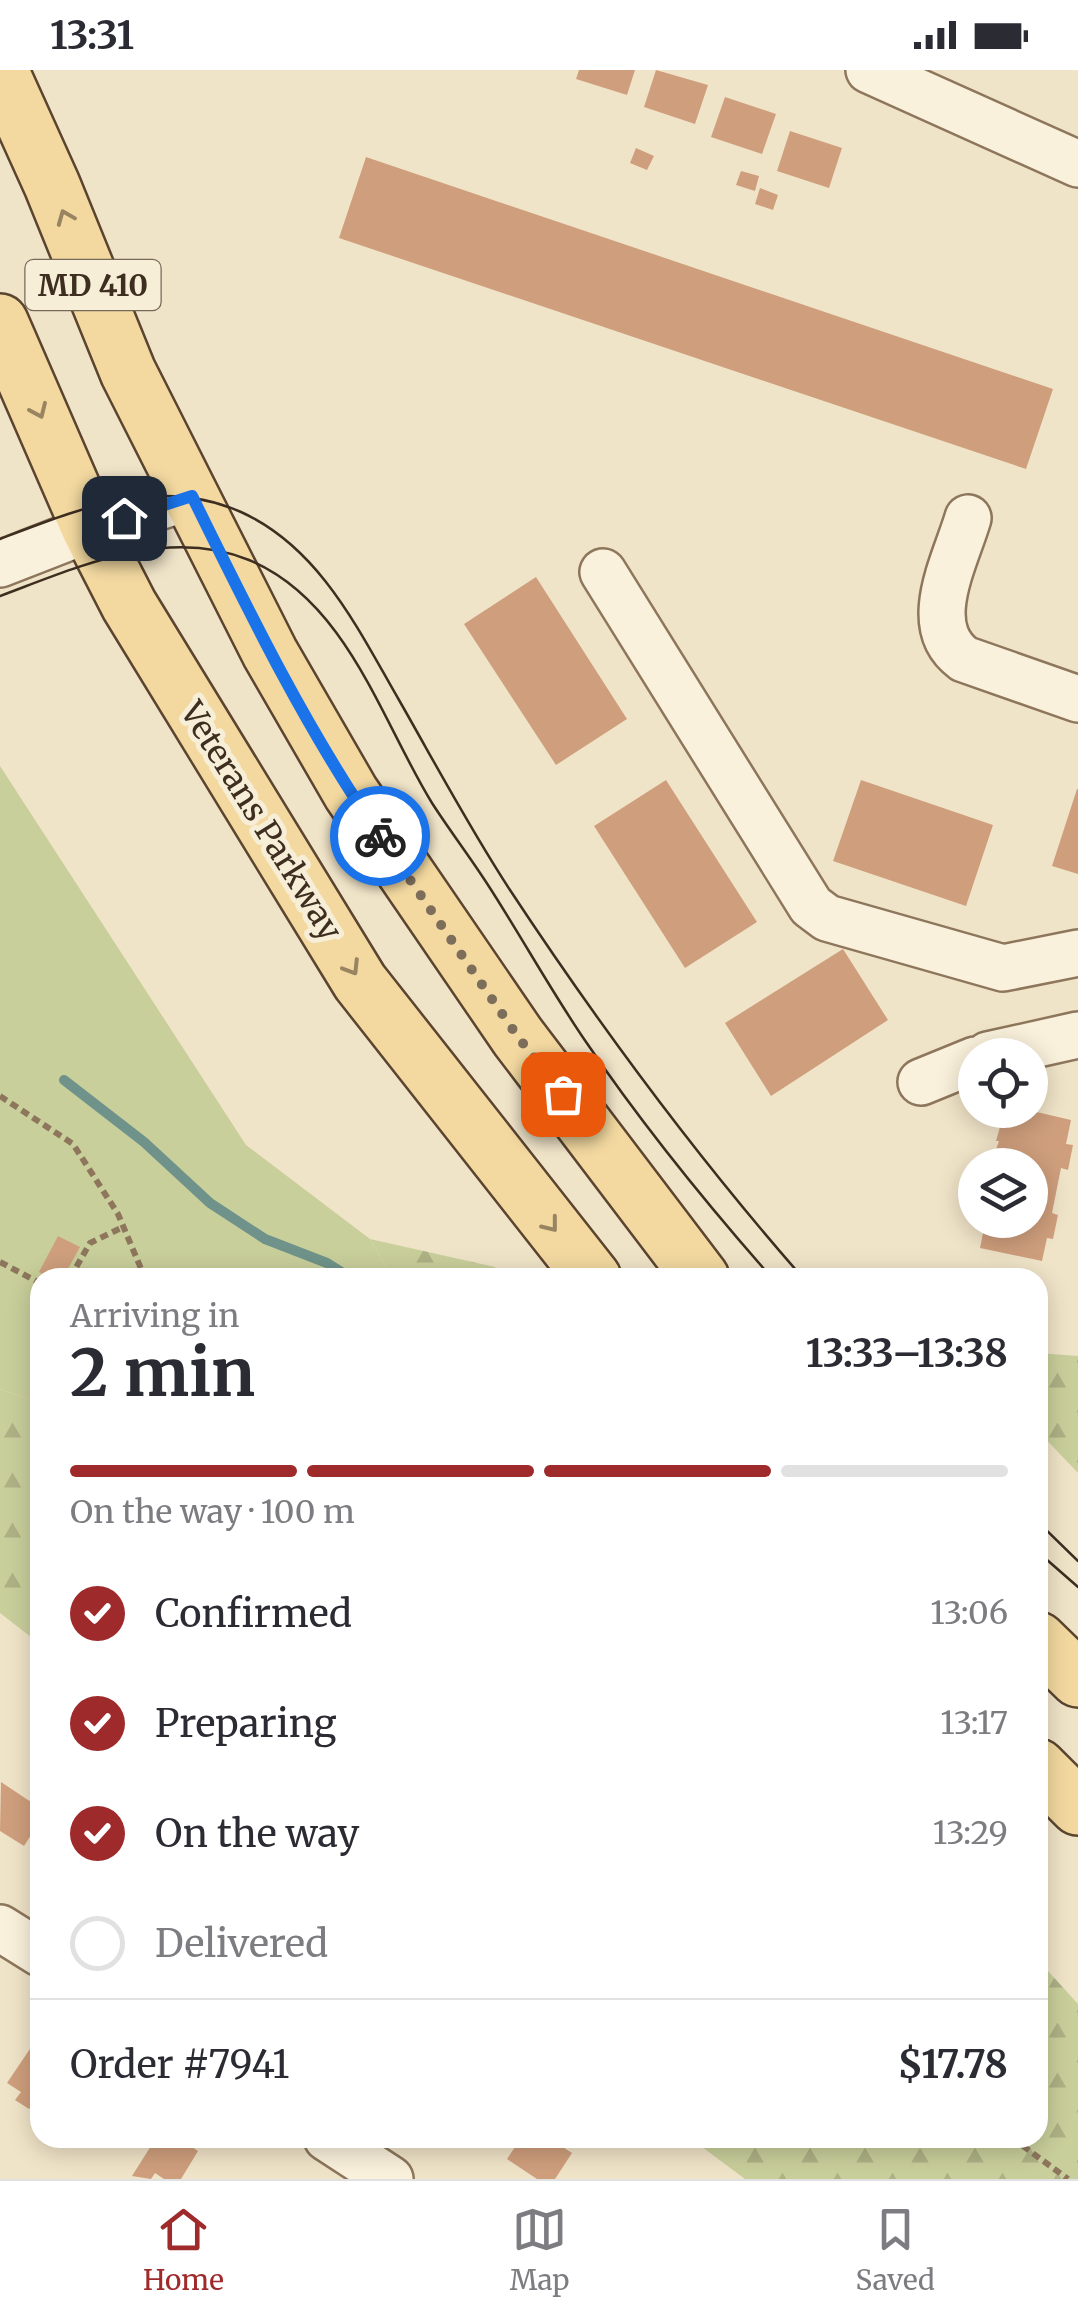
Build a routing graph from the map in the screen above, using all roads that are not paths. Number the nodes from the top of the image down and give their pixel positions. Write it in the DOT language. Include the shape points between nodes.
graph roads {
  1 [pos="0,70"];
  2 [pos="869,70"];
  3 [pos="1078,164"];
  4 [pos="0,322"];
  5 [pos="192,496"];
  6 [pos="968,518"];
  7 [pos="90,528"];
  8 [pos="0,564"];
  9 [pos="603,572"];
  10 [pos="1078,699"];
  11 [pos="1078,953"];
  12 [pos="1078,1035"];
  13 [pos="1048,1042"];
  14 [pos="958,1067"];
  15 [pos="921,1082"];
  16 [pos="584,1268"];
  17 [pos="693,1268"];
  18 [pos="1048,1650"];
  19 [pos="1078,1679"];
  20 [pos="1048,1777"];
  21 [pos="1078,1807"];
  22 [pos="0,1928"];
  23 [pos="30,1947"];
  24 [pos="342,2148"];
  25 [pos="390,2179"];
  5 -- 1 [label="main road, MD 410, one-way" via="128,372"];
  2 -- 3 [label="street"];
  4 -- 7 [label="main road, Veterans Parkway / MD 410, one-way"];
  5 -- 7 [label="street"];
  5 -- 17 [label="main road, MD 410" via="270,653 351,793 518,1037"];
  6 -- 10 [label="street" via="942,604 940,626 951,649"];
  7 -- 8 [label="street"];
  7 -- 16 [label="main road, Veterans Parkway / MD 410, one-way" via="129,605 360,982"];
  9 -- 11 [label="street" via="811,906 826,918 1002,968"];
  12 -- 13 [label="street"];
  14 -- 15 [label="street"];
  18 -- 19 [label="main road"];
  20 -- 21 [label="main road"];
  22 -- 23 [label="street"];
  24 -- 25 [label="street"];
}
